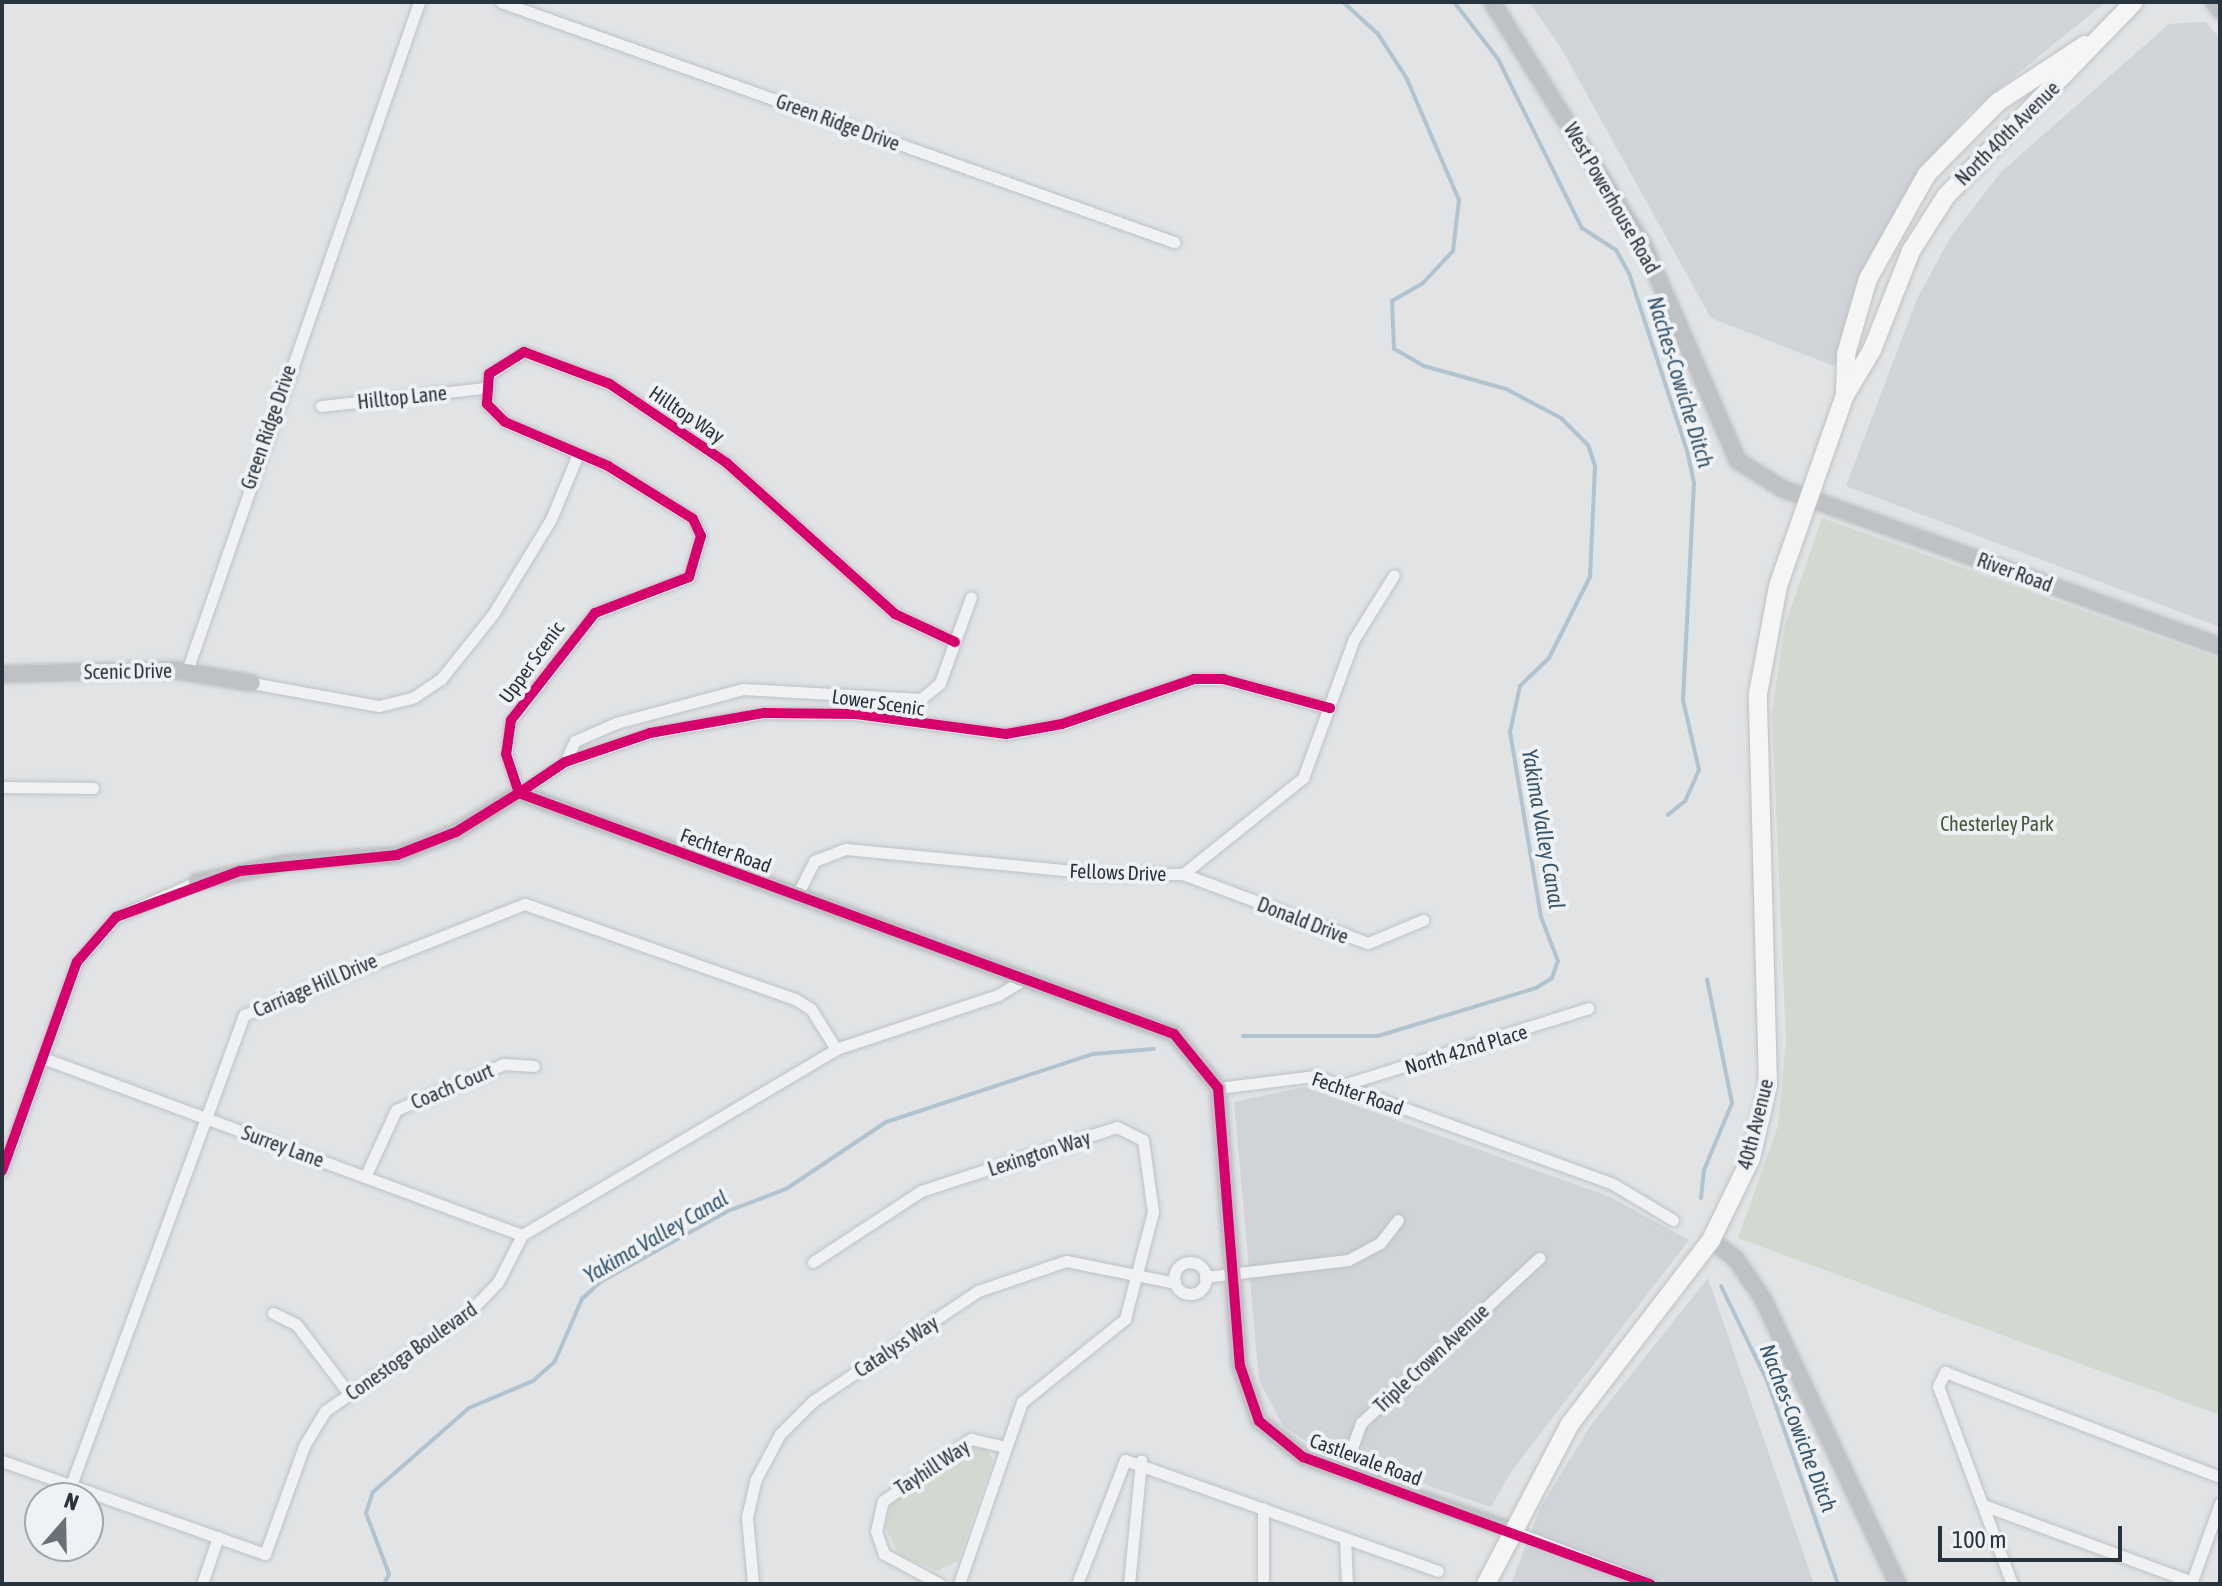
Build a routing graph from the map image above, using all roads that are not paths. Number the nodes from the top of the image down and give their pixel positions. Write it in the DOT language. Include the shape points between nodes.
graph roads {
  1 [pos="419,2"];
  2 [pos="501,2"];
  3 [pos="1492,2"];
  4 [pos="2134,2"];
  5 [pos="2214,2"];
  6 [pos="2220,10"];
  7 [pos="2088,44"];
  8 [pos="1174,242"];
  9 [pos="484,388"];
  10 [pos="1845,395"];
  11 [pos="321,406"];
  12 [pos="578,454"];
  13 [pos="1810,499"];
  14 [pos="1394,575"];
  15 [pos="971,597"];
  16 [pos="955,642"];
  17 [pos="2220,646"];
  18 [pos="187,671"];
  19 [pos="2,674"];
  20 [pos="252,683"];
  21 [pos="1330,708"];
  22 [pos="565,762"];
  23 [pos="2,787"];
  24 [pos="93,788"];
  25 [pos="519,793"];
  26 [pos="1183,874"];
  27 [pos="197,882"];
  28 [pos="797,895"];
  29 [pos="1423,920"];
  30 [pos="1025,979"];
  31 [pos="1588,1008"];
  32 [pos="836,1049"];
  33 [pos="43,1058"];
  34 [pos="534,1066"];
  35 [pos="1342,1086"];
  36 [pos="1218,1088"];
  37 [pos="202,1117"];
  38 [pos="3,1166"];
  39 [pos="365,1177"];
  40 [pos="1398,1220"];
  41 [pos="1673,1220"];
  42 [pos="522,1235"];
  43 [pos="1711,1240"];
  44 [pos="1539,1258"];
  45 [pos="813,1262"];
  46 [pos="1236,1270"];
  47 [pos="1132,1277"];
  48 [pos="1205,1277"];
  49 [pos="1175,1283"];
  50 [pos="273,1313"];
  51 [pos="350,1395"];
  52 [pos="1006,1447"];
  53 [pos="2,1461"];
  54 [pos="1141,1461"];
  55 [pos="1343,1472"];
  56 [pos="2220,1477"];
  57 [pos="62,1482"];
  58 [pos="72,1482"];
  59 [pos="104,1497"];
  60 [pos="2220,1503"];
  61 [pos="1983,1505"];
  62 [pos="1263,1508"];
  63 [pos="1509,1530"];
  64 [pos="218,1537"];
  65 [pos="1345,1538"];
  66 [pos="1438,1571"];
  67 [pos="2191,1583"];
  68 [pos="202,1584"];
  69 [pos="753,1584"];
  70 [pos="940,1584"];
  71 [pos="959,1584"];
  72 [pos="1077,1584"];
  73 [pos="1129,1584"];
  74 [pos="1263,1584"];
  75 [pos="1347,1584"];
  76 [pos="1486,1584"];
  77 [pos="1650,1584"];
  78 [pos="1898,1584"];
  79 [pos="2012,1584"];
  1 -- 18 [label="street, Green Ridge Drive"];
  2 -- 8 [label="street, Green Ridge Drive"];
  3 -- 13 [label="street, West Powerhouse Road" via="1645,248 1730,450 1755,474"];
  4 -- 7 [label="main road, North 40th Avenue"];
  5 -- 6 [label="street"];
  7 -- 10 [label="main road, North 40th Avenue" via="2055,87 1946,196 1911,251 1872,350"];
  7 -- 10 [label="main road, North 40th Avenue" via="1998,102 1927,174 1868,279 1846,354"];
  9 -- 11 [label="street, Hilltop Lane"];
  9 -- 12 [label="street" via="505,422"];
  9 -- 16 [label="street, Hilltop Way" via="497,364 524,352 610,384 727,463 895,614"];
  10 -- 13 [label="main road, North 40th Avenue"];
  12 -- 20 [label="street" via="551,519 493,614 441,679 379,706"];
  12 -- 25 [label="street, Upper Scenic" via="693,519 700,555 682,582 620,600 576,630 511,720 506,754"];
  13 -- 17 [label="street, River Road"];
  13 -- 43 [label="main road, 40th Avenue" via="1768,624 1758,694 1768,1085 1751,1158"];
  14 -- 21 [label="street, Fellows Drive" via="1354,639"];
  15 -- 16 [label="street"];
  16 -- 22 [label="street" via="940,683 921,699 743,689 616,723 575,741"];
  18 -- 19 [label="street, Scenic Drive"];
  18 -- 20 [label="street, Scenic Drive"];
  21 -- 22 [label="street, Lower Scenic" via="1261,685 1194,679 1036,731 978,735 856,714 764,713 650,733"];
  21 -- 26 [label="street, Fellows Drive" via="1294,790"];
  22 -- 25 [label="street, Lower Scenic"];
  23 -- 24 [label="street"];
  25 -- 27 [label="street" via="456,832 397,855 286,863"];
  25 -- 28 [label="street, Fechter Road"];
  26 -- 28 [label="street, Fellows Drive" via="1105,874 846,849 814,861"];
  26 -- 29 [label="street, Donald Drive" via="1368,943"];
  27 -- 33 [label="street" via="103,927 77,962"];
  28 -- 30 [label="street, Fechter Road"];
  30 -- 32 [label="street, Conestoga Boulevard" via="998,995"];
  30 -- 36 [label="street, Fechter Road" via="1174,1034"];
  31 -- 35 [label="street, North 42nd Place"];
  32 -- 37 [label="street, Carriage Hill Drive" via="811,1009 795,999 535,905 513,904 244,1015"];
  32 -- 42 [label="street, Conestoga Boulevard"];
  33 -- 37 [label="street, Surrey Lane"];
  33 -- 38 [label="street"];
  34 -- 39 [label="street, Coach Court" via="504,1064 396,1110"];
  35 -- 36 [label="street, Fechter Road" via="1303,1074"];
  35 -- 41 [label="street, Fechter Road" via="1613,1184"];
  36 -- 46 [label="street, Castlevale Road"];
  37 -- 39 [label="street, Surrey Lane"];
  37 -- 58 [label="street, Carriage Hill Drive"];
  39 -- 42 [label="street, Surrey Lane"];
  40 -- 46 [label="street, Catalyss Way" via="1380,1243 1348,1260"];
  42 -- 51 [label="street, Conestoga Boulevard" via="484,1298"];
  43 -- 63 [label="main road, 40th Avenue" via="1570,1424"];
  43 -- 78 [label="street" via="1736,1259 1763,1299"];
  44 -- 55 [label="street, Triple Crown Avenue" via="1361,1423"];
  45 -- 47 [label="street, Lexington Way" via="921,1191 1117,1127 1137,1133 1146,1148 1153,1212"];
  46 -- 48 [label="street, Catalyss Way"];
  46 -- 55 [label="street, Castlevale Road" via="1240,1366 1259,1421 1303,1457"];
  47 -- 49 [label="street, Catalyss Way"];
  47 -- 52 [label="street, Tayhill Way" via="1120,1328 1022,1402"];
  47 -- 69 [label="street, Catalyss Way" via="1066,1261 978,1291 813,1401 780,1434 756,1479 747,1517"];
  48 -- 49 [label="street, Catalyss Way" via="1190,1293"];
  48 -- 49 [label="street, Catalyss Way" via="1187,1262"];
  50 -- 51 [label="street" via="296,1324"];
  51 -- 64 [label="street, Conestoga Boulevard" via="325,1411 308,1438 265,1554"];
  52 -- 70 [label="street, Tayhill Way" via="971,1439 883,1501 876,1531 884,1554"];
  52 -- 71 [label="street, Tayhill Way"];
  53 -- 57 [label="street, Conestoga Boulevard"];
  54 -- 62 [label="street"];
  54 -- 72 [label="street" via="1125,1460 1117,1470"];
  54 -- 73 [label="street"];
  55 -- 63 [label="street, Castlevale Road"];
  56 -- 61 [label="street" via="1945,1372 1938,1386"];
  59 -- 64 [label="street, Conestoga Boulevard"];
  60 -- 67 [label="street"];
  61 -- 67 [label="street"];
  61 -- 79 [label="street"];
  62 -- 65 [label="street"];
  62 -- 74 [label="street"];
  63 -- 76 [label="main road, 40th Avenue"];
  63 -- 77 [label="street, Castlevale Road"];
  64 -- 68 [label="street"];
  65 -- 66 [label="street"];
  65 -- 75 [label="street"];
}
